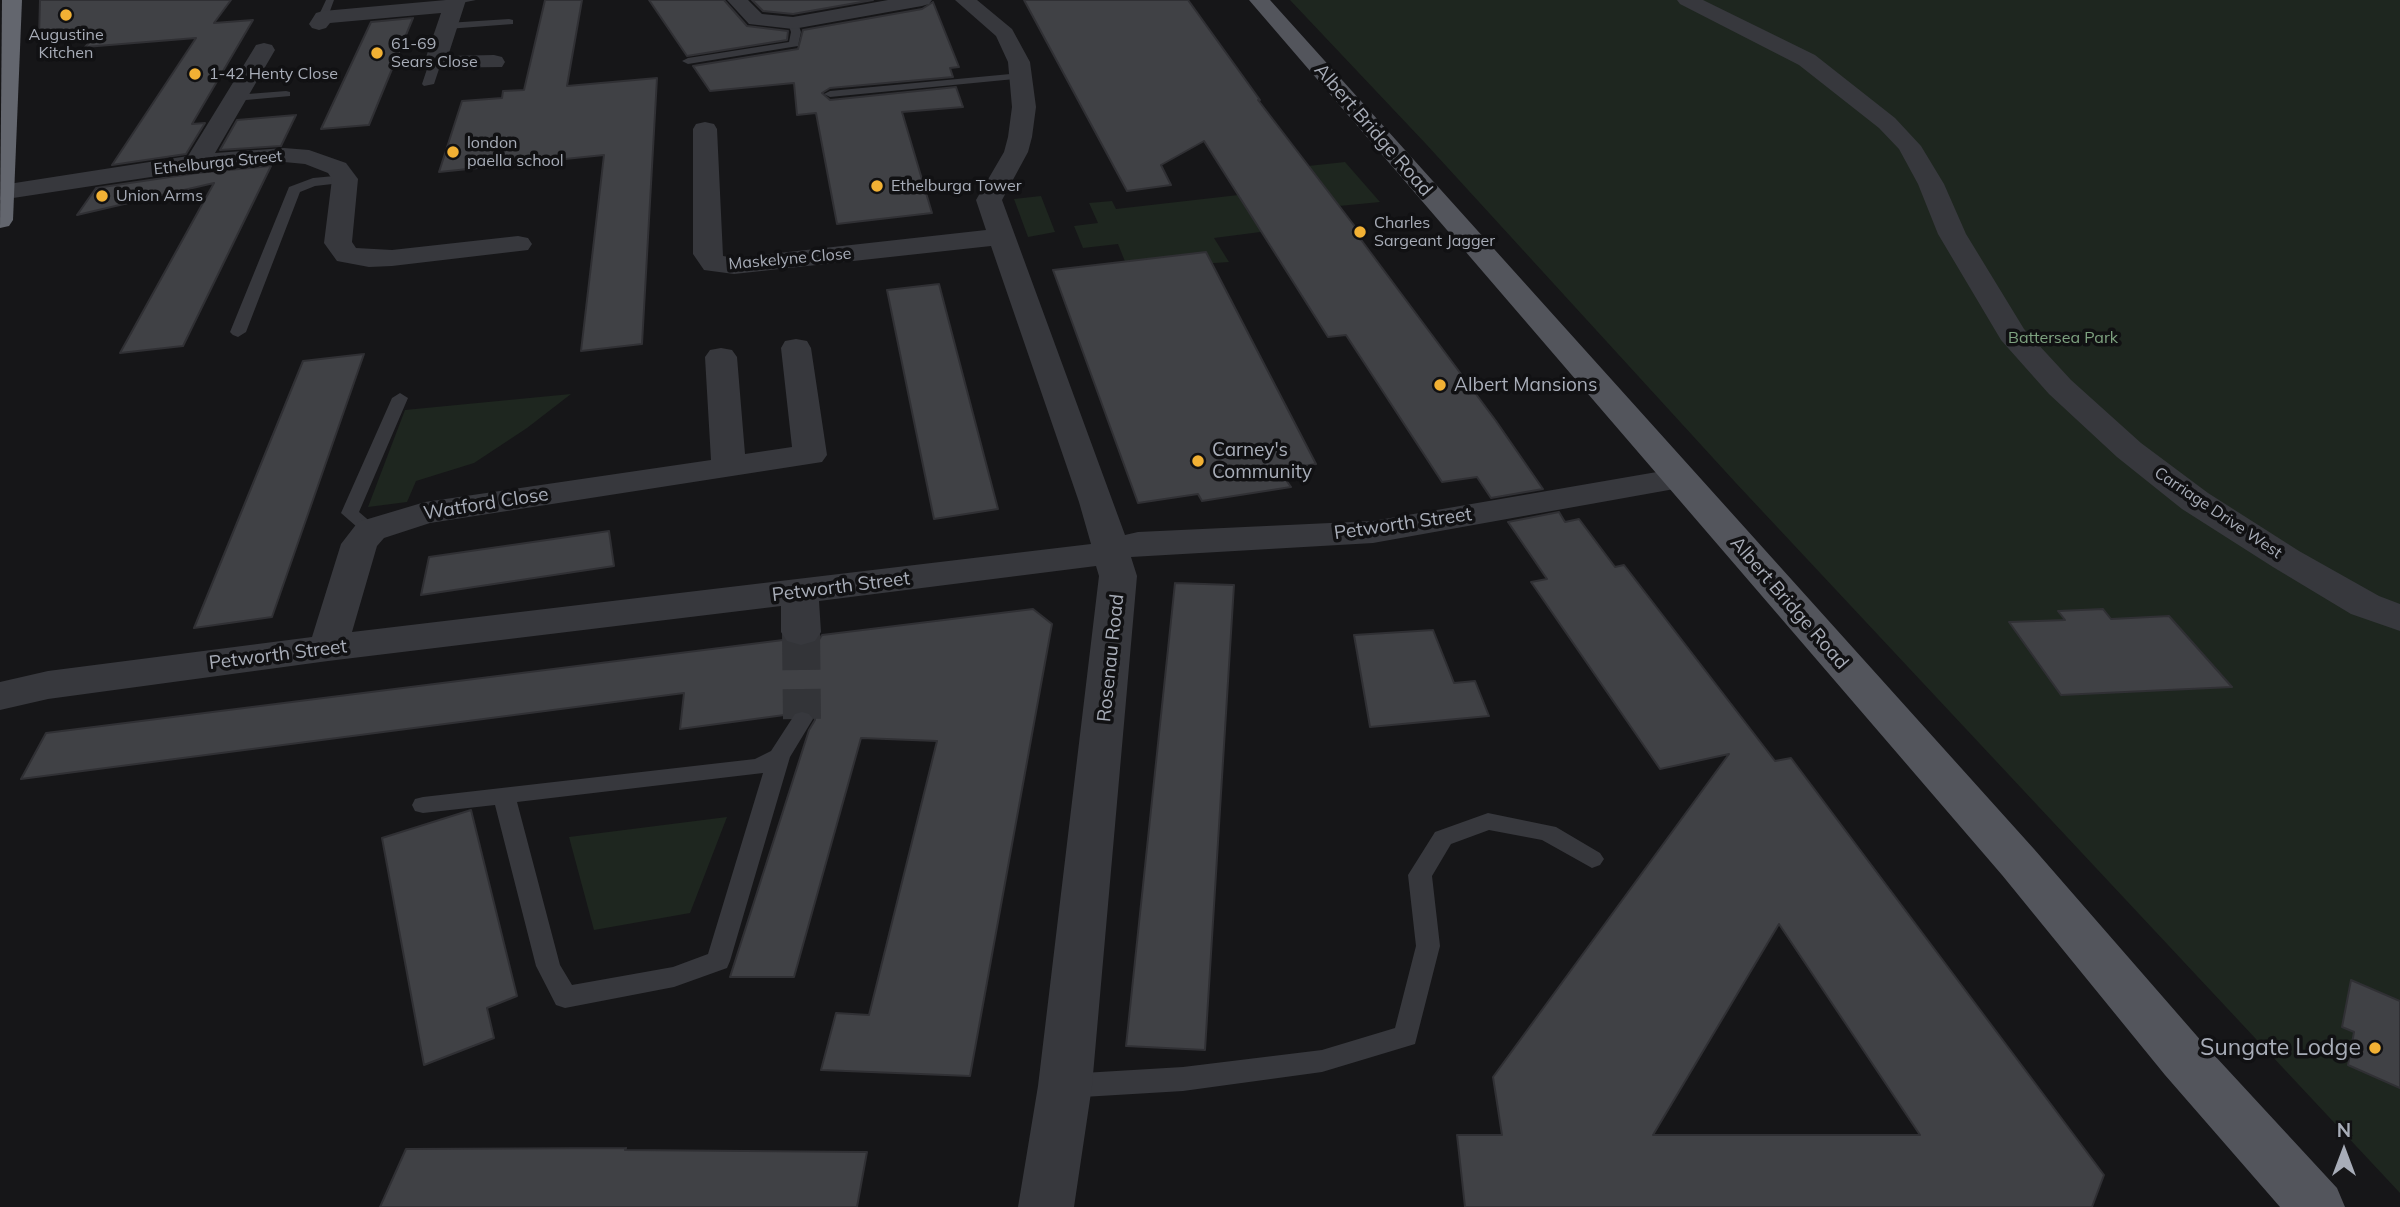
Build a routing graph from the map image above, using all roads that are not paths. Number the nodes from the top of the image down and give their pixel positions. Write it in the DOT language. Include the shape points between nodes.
graph roads {
  1 [pos="12,0"];
  2 [pos="737,0"];
  3 [pos="922,0"];
  4 [pos="965,0"];
  5 [pos="1259,0"];
  6 [pos="1687,0"];
  7 [pos="457,7"];
  8 [pos="324,14"];
  9 [pos="509,22"];
  10 [pos="793,23"];
  11 [pos="264,50"];
  12 [pos="688,61"];
  13 [pos="494,62"];
  14 [pos="435,63"];
  15 [pos="428,84"];
  16 [pos="1022,85"];
  17 [pos="286,94"];
  18 [pos="830,94"];
  19 [pos="235,98"];
  20 [pos="705,129"];
  21 [pos="197,162"];
  22 [pos="345,178"];
  23 [pos="2,188"];
  24 [pos="0,220"];
  25 [pos="1002,237"];
  26 [pos="518,244"];
  27 [pos="238,332"];
  28 [pos="796,348"];
  29 [pos="721,357"];
  30 [pos="400,398"];
  31 [pos="729,466"];
  32 [pos="1680,478"];
  33 [pos="371,530"];
  34 [pos="1112,551"];
  35 [pos="800,592"];
  36 [pos="2383,611"];
  37 [pos="2400,631"];
  38 [pos="801,632"];
  39 [pos="328,648"];
  40 [pos="0,696"];
  41 [pos="802,719"];
  42 [pos="779,756"];
  43 [pos="504,796"];
  44 [pos="423,805"];
  45 [pos="1592,859"];
  46 [pos="1065,1086"];
  47 [pos="1046,1207"];
  48 [pos="2317,1207"];
  1 -- 23 [label="highway"];
  2 -- 10 [label="street" via="756,20"];
  3 -- 10 [label="street"];
  4 -- 16 [label="street" via="1005,33 1019,62"];
  5 -- 32 [label="main road, Albert Bridge Road"];
  6 -- 36 [label="street, Carriage Drive West" via="1807,60 1887,123 1909,146 1951,234 2012,334 2060,387 2129,450 2195,501"];
  7 -- 8 [label="street"];
  7 -- 9 [label="lane"];
  7 -- 14 [label="street"];
  10 -- 12 [label="lane" via="794,44"];
  11 -- 19 [label="street"];
  13 -- 14 [label="street"];
  14 -- 15 [label="lane"];
  16 -- 18 [label="lane"];
  16 -- 25 [label="street, Rosenau Road" via="1020,137 989,200"];
  17 -- 19 [label="lane"];
  19 -- 21 [label="street"];
  20 -- 25 [label="street, Maskelyne Close" via="707,254 714,264 734,267"];
  21 -- 22 [label="street, Ethelburga Street" via="309,157 337,168"];
  21 -- 23 [label="street, Ethelburga Street"];
  22 -- 26 [label="street" via="338,243 348,255 392,258"];
  22 -- 27 [label="lane" via="294,190"];
  23 -- 24 [label="highway"];
  25 -- 34 [label="street, Rosenau Road"];
  28 -- 31 [label="street, Watford Close" via="810,455"];
  29 -- 31 [label="street"];
  30 -- 33 [label="lane" via="350,513"];
  31 -- 33 [label="street, Watford Close" via="425,513"];
  32 -- 34 [label="street, Petworth Street" via="1373,531 1138,543"];
  32 -- 48 [label="main road, Albert Bridge Road"];
  33 -- 39 [label="street" via="359,544"];
  34 -- 35 [label="street, Petworth Street"];
  34 -- 46 [label="street, Rosenau Road" via="1118,576 1117,605"];
  35 -- 38 [label="street"];
  35 -- 39 [label="street, Petworth Street"];
  36 -- 37 [label="street, Carriage Drive West"];
  39 -- 40 [label="street, Petworth Street" via="48,685"];
  41 -- 42 [label="lane"];
  42 -- 43 [label="lane" via="759,766"];
  42 -- 43 [label="lane" via="718,961 674,978 565,997 548,967"];
  43 -- 44 [label="lane"];
  45 -- 46 [label="lane" via="1548,833 1488,821 1444,838 1420,875 1428,946 1406,1036 1321,1061 1183,1079"];
  46 -- 47 [label="street, Rosenau Road"];
}
